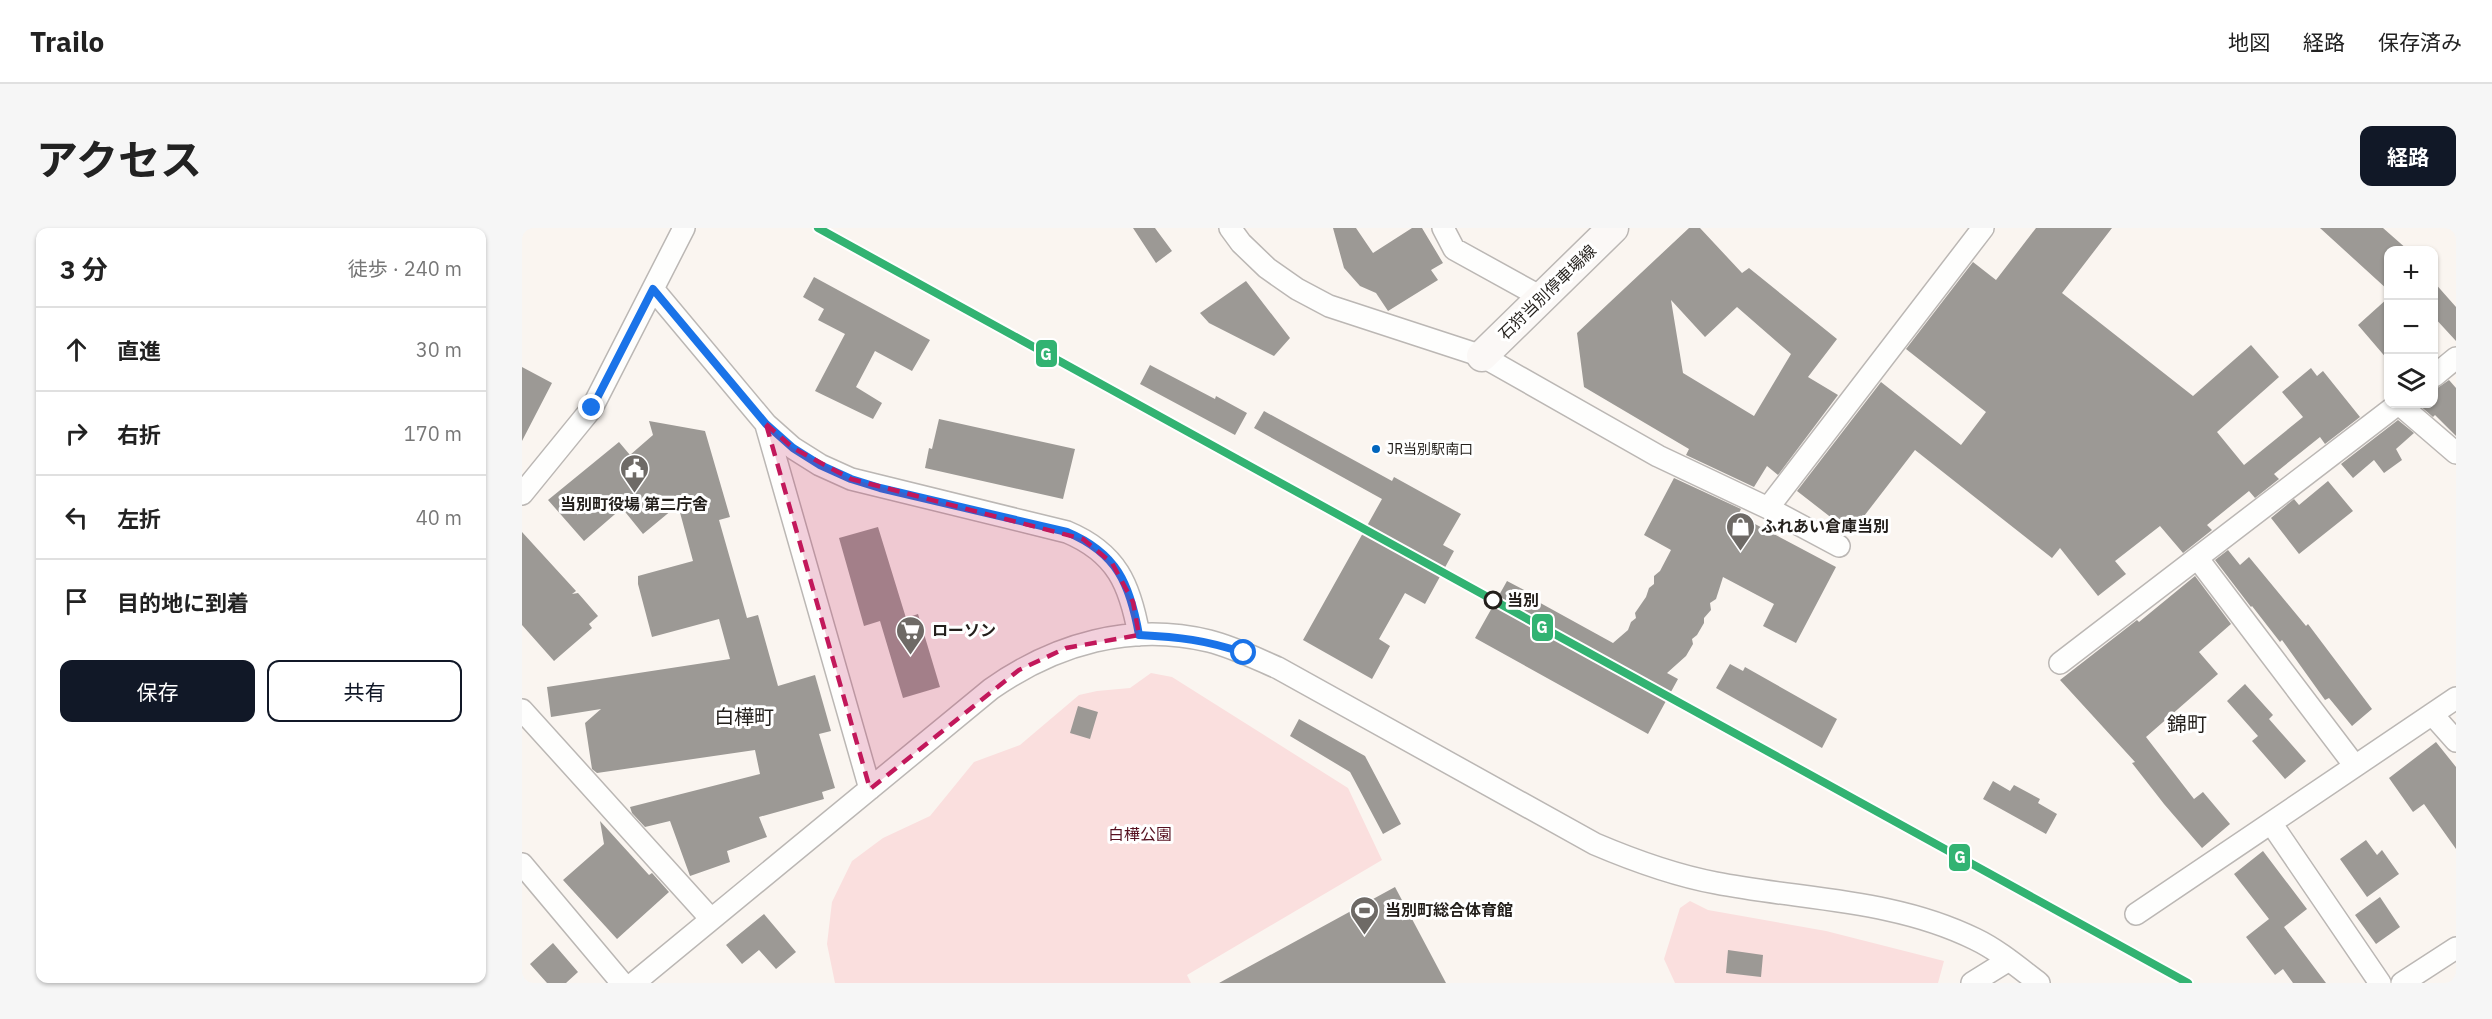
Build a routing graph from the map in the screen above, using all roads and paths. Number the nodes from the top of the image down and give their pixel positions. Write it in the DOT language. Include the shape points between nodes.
graph roads {
  1 [pos="684,228"];
  2 [pos="1230,228"];
  3 [pos="1443,228"];
  4 [pos="1613,228"];
  5 [pos="1983,228"];
  6 [pos="653,289"];
  7 [pos="1541,297"];
  8 [pos="1482,356"];
  9 [pos="2456,358"];
  10 [pos="2438,372"];
  11 [pos="2393,408"];
  12 [pos="2403,408"];
  13 [pos="766,424"];
  14 [pos="2456,453"];
  15 [pos="522,494"];
  16 [pos="1768,508"];
  17 [pos="1839,546"];
  18 [pos="2198,559"];
  19 [pos="1139,635"];
  20 [pos="2060,663"];
  21 [pos="2456,698"];
  22 [pos="522,710"];
  23 [pos="2432,714"];
  24 [pos="2456,741"];
  25 [pos="2355,766"];
  26 [pos="870,789"];
  27 [pos="2271,823"];
  28 [pos="522,864"];
  29 [pos="2136,914"];
  30 [pos="711,919"];
  31 [pos="2456,948"];
  32 [pos="2008,960"];
  33 [pos="622,983"];
  34 [pos="634,983"];
  35 [pos="1972,983"];
  36 [pos="2039,983"];
  37 [pos="2380,983"];
  38 [pos="2403,983"];
  1 -- 6 [label="street"];
  2 -- 8 [label="street" via="1267,268 1329,306"];
  3 -- 7 [label="street" via="1454,249"];
  4 -- 7 [label="main road, 石狩当別停車場線"];
  5 -- 16 [label="street"];
  6 -- 13 [label="street"];
  6 -- 15 [label="street" via="592,408"];
  7 -- 8 [label="main road, 石狩当別停車場線"];
  8 -- 16 [label="street" via="1658,456"];
  9 -- 10 [label="street"];
  11 -- 18 [label="street"];
  12 -- 14 [label="street"];
  13 -- 19 [label="street" via="793,448 851,479 1083,539 1112,563 1123,580 1133,602"];
  13 -- 26 [label="street"];
  16 -- 17 [label="street"];
  18 -- 20 [label="street"];
  18 -- 25 [label="street"];
  19 -- 26 [label="street" via="1066,648 1019,670"];
  19 -- 32 [label="street" via="1209,641 1278,668 1595,844 1645,865 1718,884 1906,913 1976,939"];
  21 -- 23 [label="street"];
  22 -- 30 [label="street"];
  23 -- 24 [label="street"];
  23 -- 25 [label="street"];
  25 -- 27 [label="street"];
  26 -- 30 [label="street"];
  27 -- 29 [label="street"];
  27 -- 37 [label="street"];
  28 -- 33 [label="street"];
  30 -- 34 [label="street"];
  31 -- 38 [label="street"];
  32 -- 35 [label="street"];
  32 -- 36 [label="street"];
}
